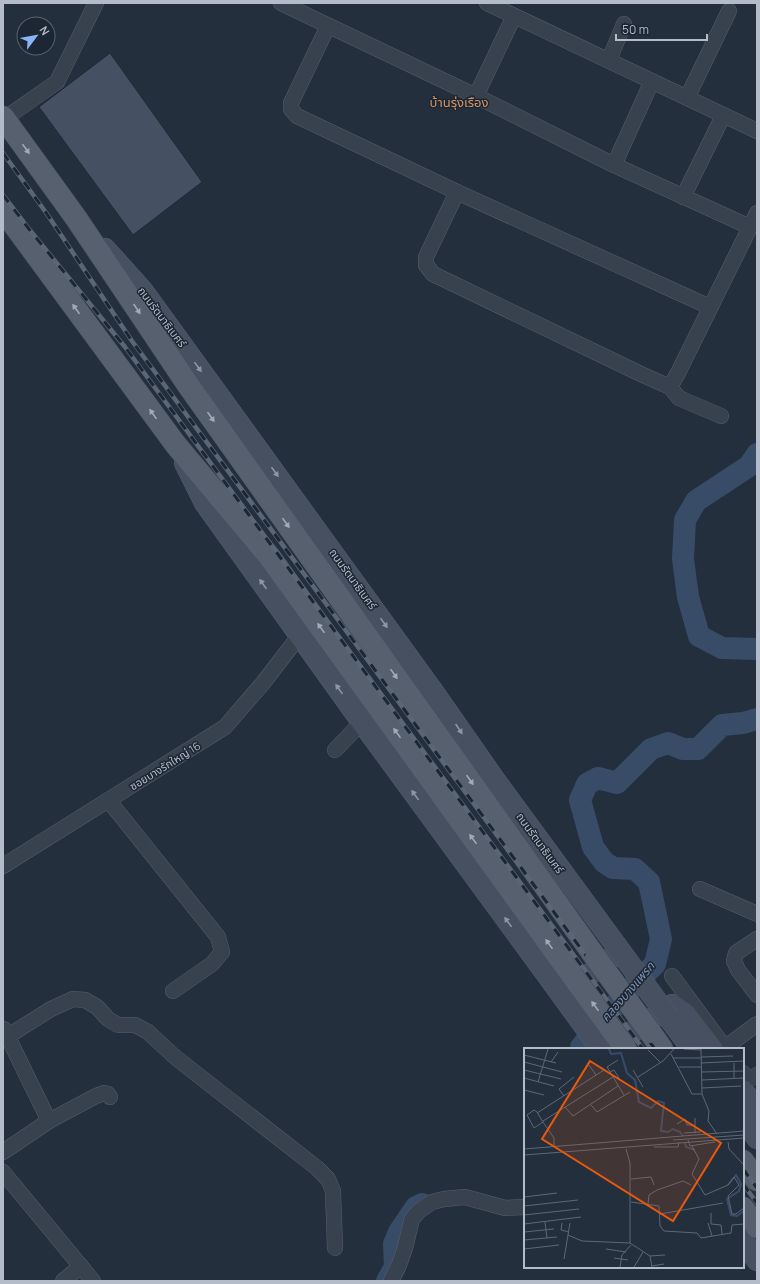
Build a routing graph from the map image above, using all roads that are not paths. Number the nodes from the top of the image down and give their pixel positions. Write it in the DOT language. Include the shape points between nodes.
graph roads {
  1 [pos="96,3"];
  2 [pos="281,3"];
  3 [pos="487,3"];
  4 [pos="729,11"];
  5 [pos="514,16"];
  6 [pos="624,24"];
  7 [pos="328,26"];
  8 [pos="609,60"];
  9 [pos="652,81"];
  10 [pos="476,96"];
  11 [pos="687,98"];
  12 [pos="723,116"];
  13 [pos="4,118"];
  14 [pos="757,131"];
  15 [pos="614,165"];
  16 [pos="457,192"];
  17 [pos="684,197"];
  18 [pos="3,210"];
  19 [pos="76,218"];
  20 [pos="754,220"];
  21 [pos="710,307"];
  22 [pos="670,386"];
  23 [pos="721,416"];
  24 [pos="176,445"];
  25 [pos="300,635"];
  26 [pos="362,722"];
  27 [pos="335,750"];
  28 [pos="494,779"];
  29 [pos="109,801"];
  30 [pos="435,822"];
  31 [pos="3,866"];
  32 [pos="700,889"];
  33 [pos="757,914"];
  34 [pos="757,938"];
  35 [pos="672,976"];
  36 [pos="564,981"];
  37 [pos="173,991"];
  38 [pos="757,995"];
  39 [pos="757,1024"];
  40 [pos="5,1032"];
  41 [pos="600,1048"];
  42 [pos="608,1048"];
  43 [pos="625,1048"];
  44 [pos="661,1048"];
  45 [pos="691,1048"];
  46 [pos="720,1048"];
  47 [pos="720,1048"];
  48 [pos="722,1048"];
  49 [pos="744,1074"];
  50 [pos="757,1075"];
  51 [pos="744,1092"];
  52 [pos="110,1096"];
  53 [pos="757,1110"];
  54 [pos="744,1120"];
  55 [pos="49,1121"];
  56 [pos="757,1138"];
  57 [pos="3,1152"];
  58 [pos="744,1162"];
  59 [pos="3,1172"];
  60 [pos="757,1180"];
  61 [pos="524,1207"];
  62 [pos="744,1209"];
  63 [pos="757,1227"];
  64 [pos="744,1242"];
  65 [pos="335,1248"];
  66 [pos="757,1260"];
  67 [pos="81,1266"];
  68 [pos="63,1281"];
  69 [pos="93,1281"];
  70 [pos="391,1281"];
  1 -- 13 [label="street" via="57,82"];
  2 -- 7 [label="street"];
  3 -- 5 [label="street"];
  4 -- 11 [label="street"];
  5 -- 8 [label="street"];
  5 -- 10 [label="street"];
  6 -- 8 [label="street"];
  7 -- 10 [label="street"];
  7 -- 16 [label="street" via="291,103 291,109 297,116"];
  8 -- 9 [label="street"];
  9 -- 11 [label="street"];
  9 -- 15 [label="street"];
  10 -- 15 [label="street"];
  11 -- 12 [label="street"];
  12 -- 14 [label="street"];
  12 -- 17 [label="street"];
  13 -- 19 [label="main road, ถนนรัตนาธิเบศร์, one-way"];
  15 -- 17 [label="street"];
  16 -- 21 [label="street"];
  16 -- 22 [label="street" via="426,257 426,265 433,274"];
  17 -- 20 [label="street"];
  24 -- 18 [label="main road, one-way"];
  19 -- 28 [label="main road, ถนนรัตนาธิเบศร์, one-way" via="142,290"];
  19 -- 44 [label="main road, ถนนรัตนาธิเบศร์, one-way, bridge" via="188,385"];
  20 -- 21 [label="street"];
  21 -- 22 [label="street"];
  22 -- 23 [label="street" via="679,398"];
  25 -- 24 [label="main road, one-way" via="205,502"];
  36 -- 24 [label="main road, one-way" via="269,556"];
  26 -- 25 [label="main road, one-way"];
  25 -- 29 [label="street, ซอยบางรักใหญ่ 16" via="225,727"];
  26 -- 27 [label="street"];
  30 -- 26 [label="main road, one-way"];
  28 -- 30 [label="main road" via="548,832 625,935 628,945 556,1001 547,996 469,893"];
  28 -- 45 [label="main road, ถนนรัตนาธิเบศร์, bridge"];
  29 -- 31 [label="street, ซอยบางรักใหญ่ 16"];
  29 -- 37 [label="street" via="218,937 222,952 212,964"];
  36 -- 30 [label="main road, one-way"];
  32 -- 33 [label="street"];
  34 -- 38 [label="street" via="736,952 734,962"];
  35 -- 46 [label="street"];
  36 -- 41 [label="main road, bridge"];
  43 -- 36 [label="main road, one-way, bridge"];
  39 -- 48 [label="street"];
  40 -- 55 [label="street"];
  40 -- 65 [label="street" via="73,999 85,1000 118,1024 135,1025 148,1032 328,1179 333,1191"];
  42 -- 47 [label="main road" via="672,1005 686,1014"];
  49 -- 50 [label="street" via="747,1078"];
  51 -- 53 [label="main road"];
  52 -- 55 [label="street" via="104,1093 96,1096"];
  54 -- 56 [label="main road"];
  55 -- 57 [label="street"];
  58 -- 60 [label="main road"];
  59 -- 67 [label="street"];
  61 -- 70 [label="street" via="506,1208 465,1197 432,1202 412,1219 405,1248"];
  62 -- 63 [label="main road"];
  64 -- 66 [label="main road"];
  67 -- 68 [label="street"];
  67 -- 69 [label="street"];
}
